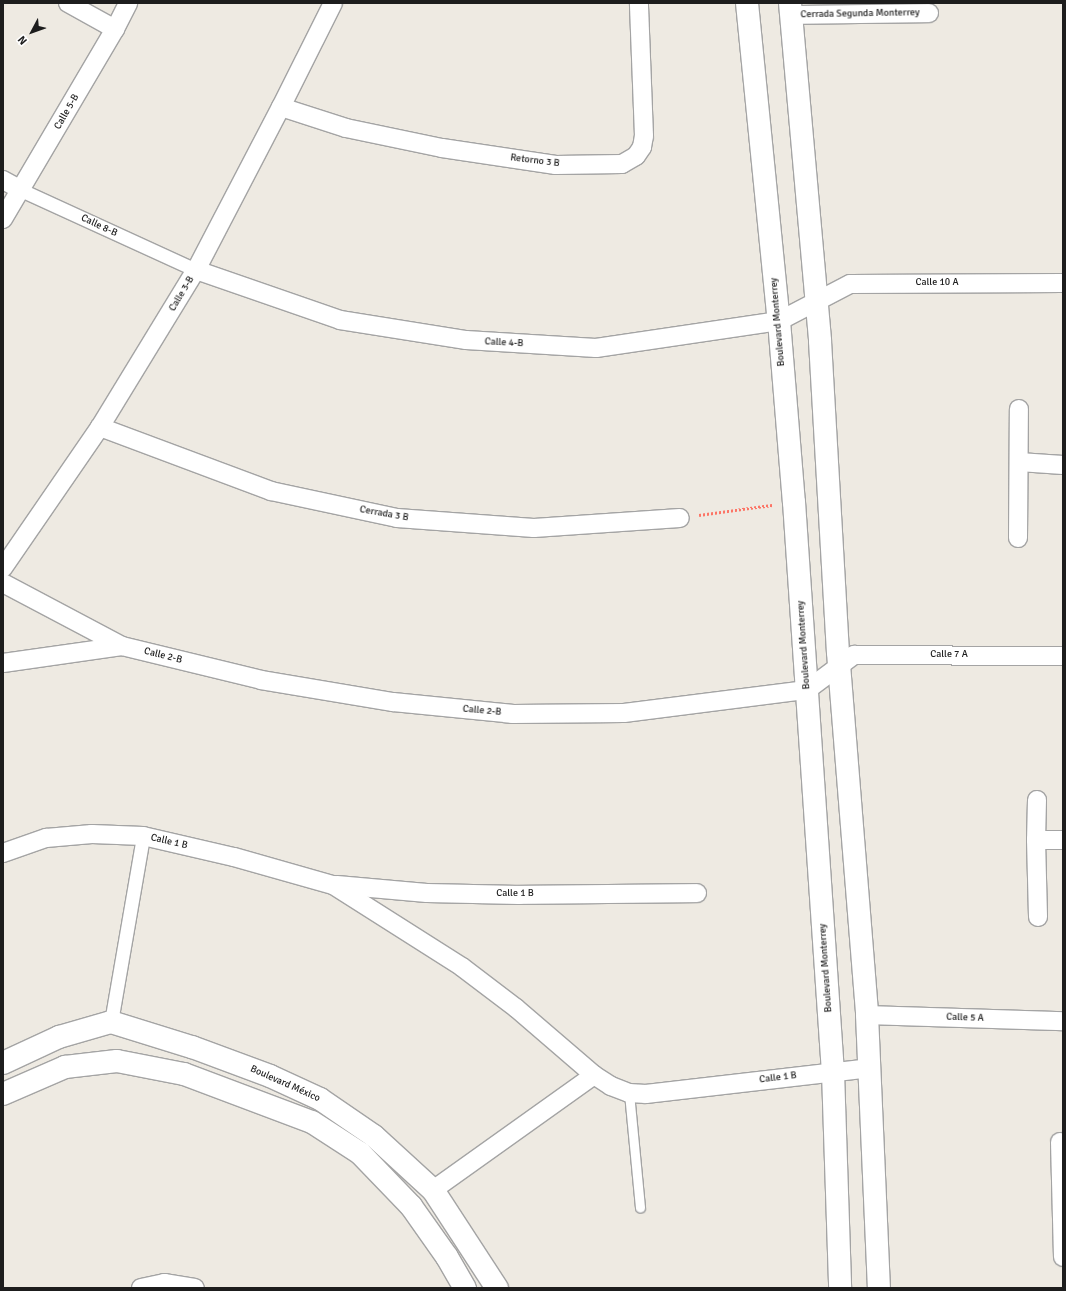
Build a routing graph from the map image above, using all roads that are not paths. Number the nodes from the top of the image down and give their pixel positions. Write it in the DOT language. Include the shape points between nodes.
graph roads {
  1 [pos="68,3"];
  2 [pos="128,3"];
  3 [pos="333,3"];
  4 [pos="640,3"];
  5 [pos="747,3"];
  6 [pos="790,9"];
  7 [pos="929,13"];
  8 [pos="115,29"];
  9 [pos="281,107"];
  10 [pos="3,180"];
  11 [pos="20,190"];
  12 [pos="3,219"];
  13 [pos="196,270"];
  14 [pos="1063,283"];
  15 [pos="816,303"];
  16 [pos="779,321"];
  17 [pos="1019,409"];
  18 [pos="100,427"];
  19 [pos="1018,462"];
  20 [pos="1063,465"];
  21 [pos="680,518"];
  22 [pos="1018,538"];
  23 [pos="3,568"];
  24 [pos="3,583"];
  25 [pos="122,646"];
  26 [pos="1063,656"];
  27 [pos="3,663"];
  28 [pos="839,666"];
  29 [pos="807,690"];
  30 [pos="1037,800"];
  31 [pos="143,836"];
  32 [pos="1036,840"];
  33 [pos="1063,840"];
  34 [pos="3,853"];
  35 [pos="333,885"];
  36 [pos="697,893"];
  37 [pos="1038,917"];
  38 [pos="867,1015"];
  39 [pos="1063,1021"];
  40 [pos="111,1022"];
  41 [pos="3,1063"];
  42 [pos="870,1068"];
  43 [pos="833,1072"];
  44 [pos="594,1075"];
  45 [pos="628,1093"];
  46 [pos="3,1094"];
  47 [pos="1060,1142"];
  48 [pos="433,1190"];
  49 [pos="640,1207"];
  50 [pos="1062,1207"];
  51 [pos="1063,1257"];
  52 [pos="141,1288"];
  53 [pos="195,1288"];
  54 [pos="465,1288"];
  55 [pos="497,1288"];
  56 [pos="840,1288"];
  57 [pos="879,1288"];
  1 -- 8 [label="street"];
  2 -- 8 [label="street, Calle 5-B"];
  3 -- 9 [label="street, Calle 3-B"];
  4 -- 9 [label="street, Retorno 3 B" via="644,136 642,147 636,156 622,164 556,165 442,148 346,128"];
  5 -- 16 [label="street, Boulevard Monterrey"];
  6 -- 7 [label="street, Cerrada Segunda Monterrey"];
  6 -- 15 [label="street"];
  8 -- 11 [label="street, Calle 5-B"];
  9 -- 13 [label="street, Calle 3-B"];
  10 -- 11 [label="street, Calle 8-B"];
  11 -- 12 [label="street, Calle 5-B"];
  11 -- 13 [label="street, Calle 8-B"];
  13 -- 16 [label="street, Calle 4-B" via="340,320 466,340 596,348"];
  13 -- 18 [label="street, Calle 3-B"];
  14 -- 15 [label="street, Calle 10 A" via="850,284 833,291"];
  15 -- 16 [label="street, Calle 4-B"];
  15 -- 28 [label="street"];
  16 -- 29 [label="street, Boulevard Monterrey"];
  17 -- 19 [label="street"];
  18 -- 21 [label="street, Cerrada 3 B" via="271,491 398,518 534,528"];
  18 -- 23 [label="street, Calle 3-B"];
  19 -- 20 [label="street"];
  19 -- 22 [label="street"];
  24 -- 25 [label="street, Calle 2-B"];
  25 -- 27 [label="street, Calle 2-B"];
  25 -- 29 [label="street, Calle 2-B" via="261,680 393,702 513,714 624,713"];
  26 -- 28 [label="street, Calle 7 A" via="854,655"];
  28 -- 29 [label="street, Calle 2-B"];
  28 -- 38 [label="street"];
  29 -- 43 [label="street, Boulevard Monterrey"];
  30 -- 32 [label="street"];
  31 -- 34 [label="street, Calle 1 B" via="92,834 46,838"];
  31 -- 35 [label="street, Calle 1 B" via="234,857"];
  31 -- 40 [label="street"];
  32 -- 33 [label="street"];
  32 -- 37 [label="street"];
  35 -- 36 [label="street, Calle 1 B" via="427,893"];
  35 -- 44 [label="street, Calle 1 B" via="462,967 516,1008"];
  38 -- 39 [label="street, Calle 5 A"];
  38 -- 42 [label="street"];
  40 -- 41 [label="street" via="60,1037"];
  40 -- 48 [label="street, Boulevard México" via="192,1047 320,1099 374,1136"];
  42 -- 43 [label="street, Calle 1 B"];
  42 -- 57 [label="street"];
  43 -- 45 [label="street, Calle 1 B" via="646,1094"];
  43 -- 56 [label="street, Boulevard Monterrey"];
  44 -- 45 [label="street, Calle 1 B"];
  44 -- 48 [label="street"];
  45 -- 49 [label="lane"];
  46 -- 54 [label="street" via="65,1067 117,1060 184,1074 312,1122 360,1153 411,1206 447,1257"];
  47 -- 50 [label="street"];
  48 -- 55 [label="street, Boulevard México"];
  50 -- 51 [label="street"];
  52 -- 53 [label="street" via="164,1283"];
}
